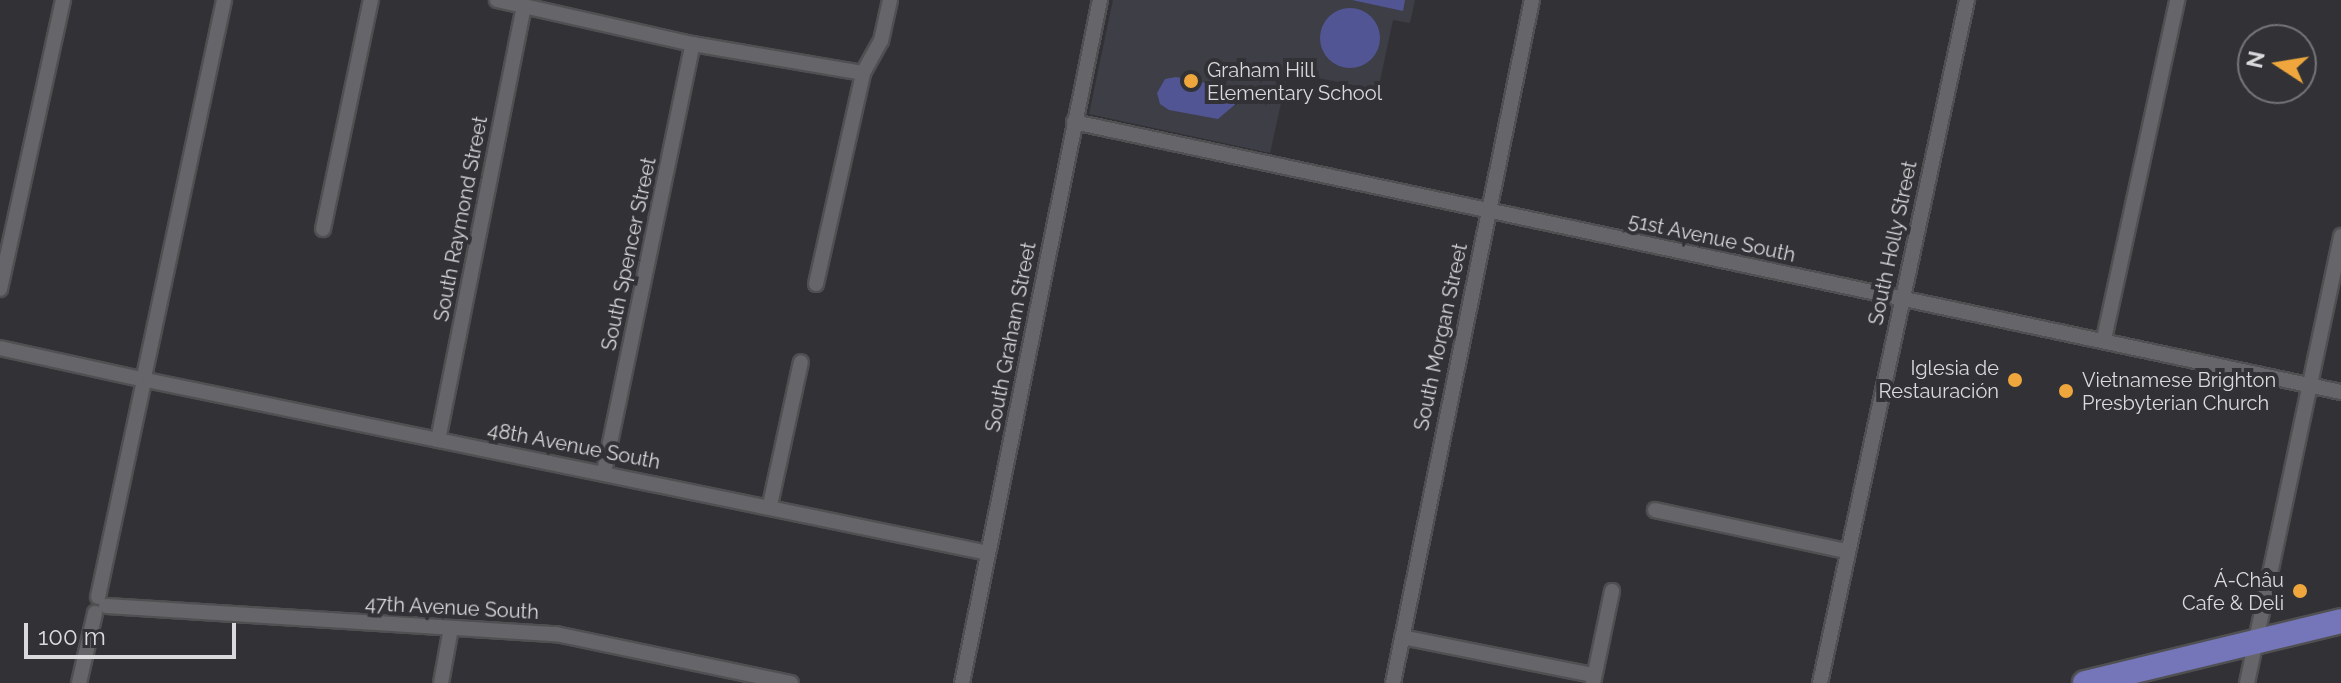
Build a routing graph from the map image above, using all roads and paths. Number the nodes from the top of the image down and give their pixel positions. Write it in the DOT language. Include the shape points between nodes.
graph roads {
  1 [pos="63,0"];
  2 [pos="224,0"];
  3 [pos="371,0"];
  4 [pos="497,0"];
  5 [pos="890,0"];
  6 [pos="1100,0"];
  7 [pos="1532,0"];
  8 [pos="1967,0"];
  9 [pos="2177,0"];
  10 [pos="524,6"];
  11 [pos="693,44"];
  12 [pos="863,73"];
  13 [pos="1074,122"];
  14 [pos="1489,210"];
  15 [pos="323,229"];
  16 [pos="2341,236"];
  17 [pos="816,284"];
  18 [pos="0,289"];
  19 [pos="1900,299"];
  20 [pos="2104,339"];
  21 [pos="0,348"];
  22 [pos="801,362"];
  23 [pos="144,379"];
  24 [pos="2308,385"];
  25 [pos="2341,392"];
  26 [pos="438,440"];
  27 [pos="604,472"];
  28 [pos="770,505"];
  29 [pos="1655,510"];
  30 [pos="1847,551"];
  31 [pos="988,553"];
  32 [pos="1612,591"];
  33 [pos="100,605"];
  34 [pos="2341,621"];
  35 [pos="451,628"];
  36 [pos="1402,637"];
  37 [pos="2255,643"];
  38 [pos="1593,679"];
  39 [pos="79,683"];
  40 [pos="441,683"];
  41 [pos="791,683"];
  42 [pos="962,683"];
  43 [pos="1393,683"];
  44 [pos="1820,683"];
  45 [pos="2085,683"];
  46 [pos="2247,683"];
  1 -- 18 [label="street"];
  2 -- 23 [label="street"];
  3 -- 15 [label="street"];
  4 -- 10 [label="street"];
  5 -- 12 [label="street" via="881,41"];
  6 -- 13 [label="street, South Graham Street"];
  7 -- 14 [label="street, South Morgan Street"];
  8 -- 19 [label="street, South Holly Street"];
  9 -- 20 [label="street"];
  10 -- 11 [label="street"];
  10 -- 26 [label="street, South Raymond Street"];
  11 -- 12 [label="street"];
  11 -- 27 [label="street, South Spencer Street"];
  12 -- 17 [label="street"];
  13 -- 14 [label="street, 51st Avenue South"];
  13 -- 31 [label="street, South Graham Street"];
  14 -- 19 [label="street, 51st Avenue South"];
  14 -- 36 [label="street, South Morgan Street"];
  16 -- 24 [label="street"];
  19 -- 20 [label="street, 51st Avenue South"];
  19 -- 30 [label="street, South Holly Street"];
  20 -- 24 [label="street, 51st Avenue South"];
  21 -- 23 [label="street, 48th Avenue South"];
  22 -- 28 [label="street"];
  23 -- 26 [label="street, 48th Avenue South"];
  23 -- 33 [label="street"];
  24 -- 25 [label="street, 51st Avenue South"];
  24 -- 37 [label="street"];
  26 -- 27 [label="street, 48th Avenue South"];
  27 -- 28 [label="street, 48th Avenue South"];
  28 -- 31 [label="street, 48th Avenue South"];
  29 -- 30 [label="street"];
  30 -- 44 [label="street, South Holly Street"];
  31 -- 42 [label="street, South Graham Street"];
  32 -- 38 [label="street"];
  33 -- 35 [label="street, 47th Avenue South"];
  33 -- 39 [label="street"];
  34 -- 37 [label="main road"];
  35 -- 40 [label="street"];
  35 -- 41 [label="street, 47th Avenue South" via="556,634"];
  36 -- 38 [label="street"];
  36 -- 43 [label="street, South Morgan Street"];
  37 -- 45 [label="main road"];
  37 -- 46 [label="street"];
}
